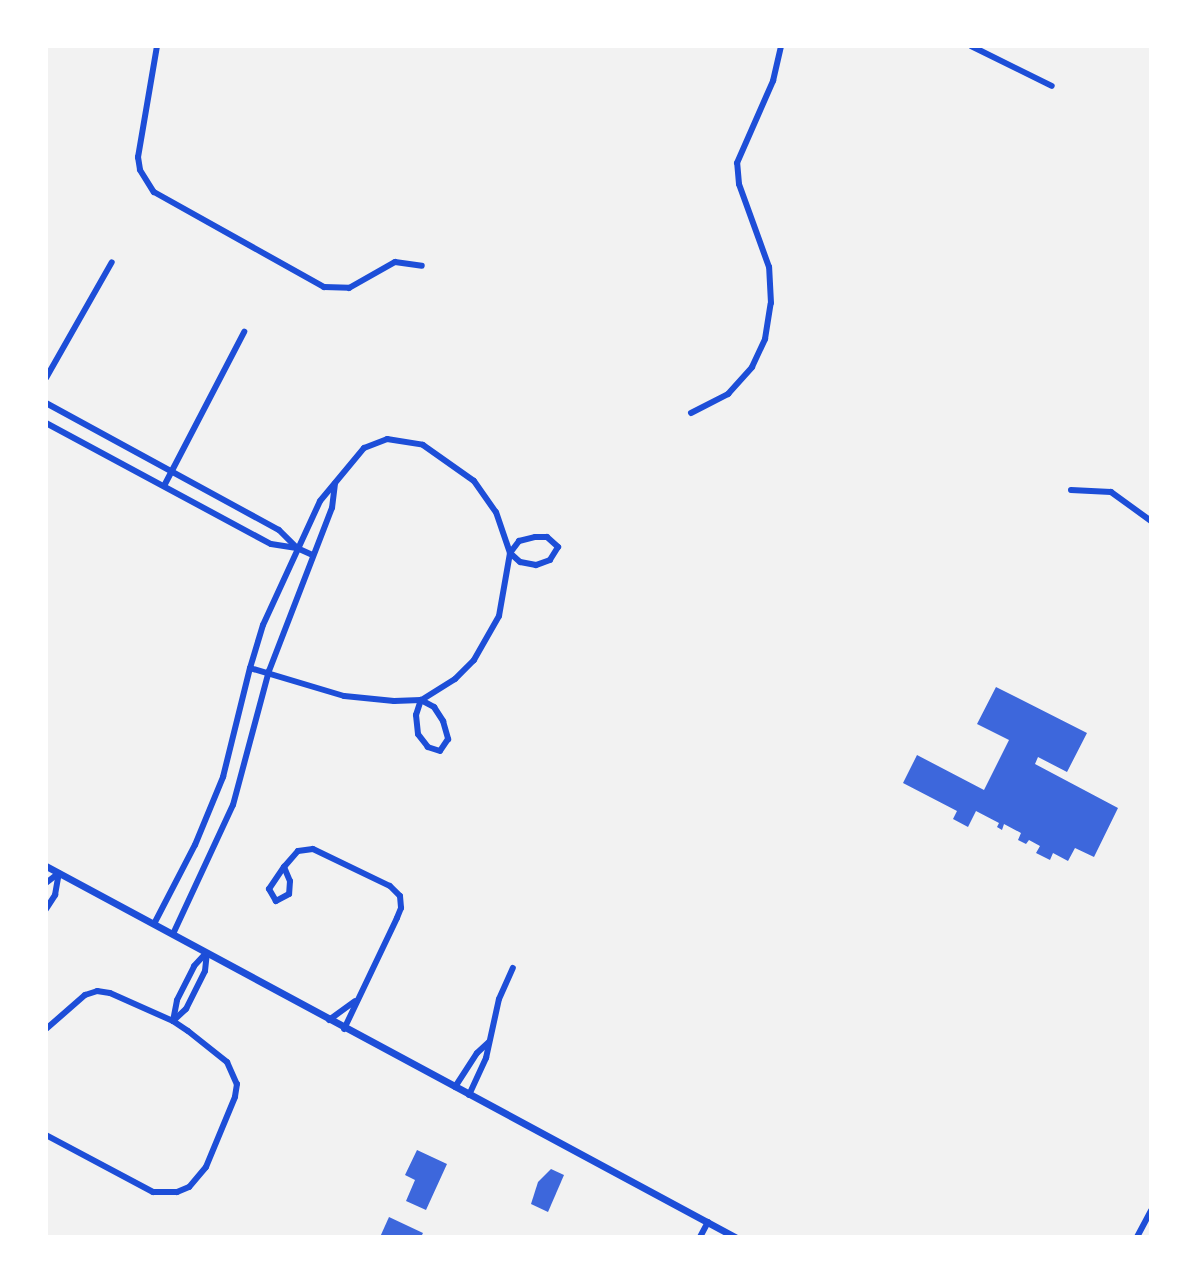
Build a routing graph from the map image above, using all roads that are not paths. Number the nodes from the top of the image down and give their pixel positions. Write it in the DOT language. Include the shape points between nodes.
graph roads {
  1 [pos="157,46"];
  2 [pos="781,46"];
  3 [pos="971,46"];
  4 [pos="1052,86"];
  5 [pos="112,262"];
  6 [pos="422,266"];
  7 [pos="244,332"];
  8 [pos="46,378"];
  9 [pos="46,403"];
  10 [pos="691,413"];
  11 [pos="46,423"];
  12 [pos="171,470"];
  13 [pos="335,483"];
  14 [pos="164,486"];
  15 [pos="1071,490"];
  16 [pos="1151,521"];
  17 [pos="297,548"];
  18 [pos="510,553"];
  19 [pos="313,555"];
  20 [pos="250,668"];
  21 [pos="269,671"];
  22 [pos="421,700"];
  23 [pos="46,866"];
  24 [pos="284,867"];
  25 [pos="59,873"];
  26 [pos="46,883"];
  27 [pos="46,909"];
  28 [pos="154,924"];
  29 [pos="173,934"];
  30 [pos="207,953"];
  31 [pos="513,968"];
  32 [pos="358,999"];
  33 [pos="329,1020"];
  34 [pos="173,1021"];
  35 [pos="46,1029"];
  36 [pos="344,1029"];
  37 [pos="489,1042"];
  38 [pos="455,1087"];
  39 [pos="469,1095"];
  40 [pos="46,1135"];
  41 [pos="1151,1211"];
  42 [pos="708,1222"];
  43 [pos="700,1237"];
  44 [pos="735,1237"];
  45 [pos="1137,1237"];
  1 -- 6 [label="street" via="138,157 154,192 324,287 349,288 395,262"];
  2 -- 10 [label="street" via="773,81 737,163 739,184 769,267 765,339 752,367 728,394"];
  3 -- 4 [label="street"];
  5 -- 8 [label="street"];
  7 -- 12 [label="street"];
  9 -- 12 [label="street"];
  11 -- 14 [label="street"];
  12 -- 14 [label="street"];
  12 -- 17 [label="street" via="279,530"];
  13 -- 17 [label="street"];
  13 -- 18 [label="street" via="364,448 387,439 423,445 474,481 496,512"];
  13 -- 19 [label="street" via="332,508"];
  14 -- 17 [label="street" via="271,544"];
  15 -- 16 [label="street" via="1111,492"];
  17 -- 19 [label="street"];
  17 -- 20 [label="street"];
  18 -- 18 [label="street" via="519,541 535,537 547,537 558,547 550,560 536,565"];
  18 -- 22 [label="street" via="499,616 488,639 455,679"];
  19 -- 21 [label="street"];
  20 -- 21 [label="street"];
  20 -- 28 [label="street" via="223,777"];
  21 -- 22 [label="street" via="344,696"];
  21 -- 29 [label="street" via="233,805"];
  22 -- 22 [label="street" via="443,721 448,739 440,751 428,747 418,734"];
  23 -- 25 [label="street"];
  24 -- 24 [label="street" via="269,889 276,901 289,894"];
  24 -- 32 [label="street" via="298,851 313,849 390,886 400,896 401,908"];
  25 -- 26 [label="street"];
  25 -- 27 [label="street"];
  25 -- 28 [label="street"];
  28 -- 29 [label="street"];
  29 -- 30 [label="street"];
  30 -- 33 [label="street"];
  30 -- 34 [label="street" via="188,977"];
  30 -- 34 [label="street" via="205,971 186,1009"];
  31 -- 37 [label="street"];
  32 -- 33 [label="street"];
  32 -- 36 [label="street"];
  33 -- 36 [label="street"];
  34 -- 35 [label="street" via="97,991 74,1002"];
  34 -- 40 [label="street" via="227,1062 237,1084 212,1155 189,1187 153,1192"];
  36 -- 38 [label="street"];
  37 -- 38 [label="street"];
  37 -- 39 [label="street"];
  38 -- 39 [label="street"];
  39 -- 42 [label="street"];
  41 -- 45 [label="street"];
  42 -- 43 [label="street"];
  42 -- 44 [label="street"];
}
